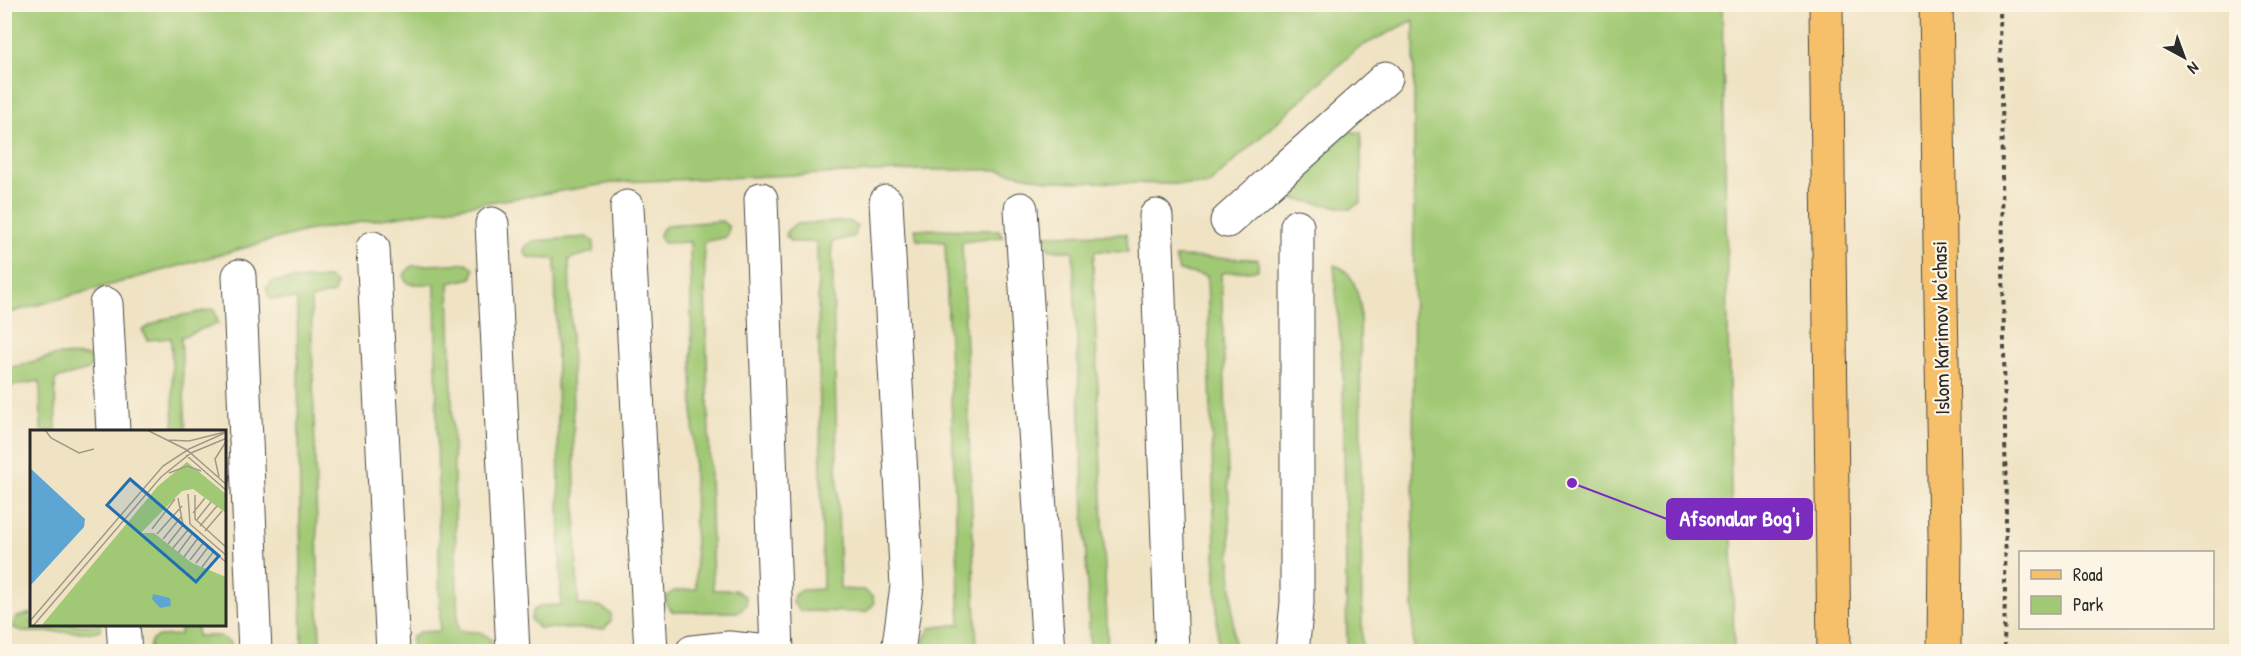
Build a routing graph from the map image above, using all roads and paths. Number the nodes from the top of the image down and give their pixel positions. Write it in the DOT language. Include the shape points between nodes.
graph roads {
  1 [pos="1826,4"];
  2 [pos="1936,4"];
  3 [pos="2000,4"];
  4 [pos="1386,78"];
  5 [pos="761,199"];
  6 [pos="886,202"];
  7 [pos="627,207"];
  8 [pos="1021,209"];
  9 [pos="1156,216"];
  10 [pos="1227,221"];
  11 [pos="492,224"];
  12 [pos="1297,226"];
  13 [pos="373,248"];
  14 [pos="239,276"];
  15 [pos="106,304"];
  16 [pos="113,430"];
  17 [pos="123,626"];
  18 [pos="125,651"];
  19 [pos="255,651"];
  20 [pos="393,651"];
  21 [pos="513,651"];
  22 [pos="651,651"];
  23 [pos="692,651"];
  24 [pos="771,651"];
  25 [pos="777,651"];
  26 [pos="898,651"];
  27 [pos="1049,651"];
  28 [pos="1172,651"];
  29 [pos="1292,651"];
  30 [pos="1834,651"];
  31 [pos="1944,651"];
  32 [pos="2004,651"];
  1 -- 30 [label="main road"];
  2 -- 31 [label="main road, Islom Karimov koʻchasi"];
  3 -- 32 [label="path"];
  4 -- 10 [label="lane"];
  5 -- 25 [label="lane"];
  6 -- 26 [label="lane" via="907,586"];
  7 -- 22 [label="lane"];
  8 -- 27 [label="lane"];
  9 -- 28 [label="lane"];
  11 -- 21 [label="lane"];
  12 -- 29 [label="lane" via="1297,603"];
  13 -- 20 [label="lane"];
  14 -- 19 [label="lane"];
  15 -- 16 [label="lane"];
  17 -- 18 [label="lane"];
  23 -- 24 [label="lane"];
}
